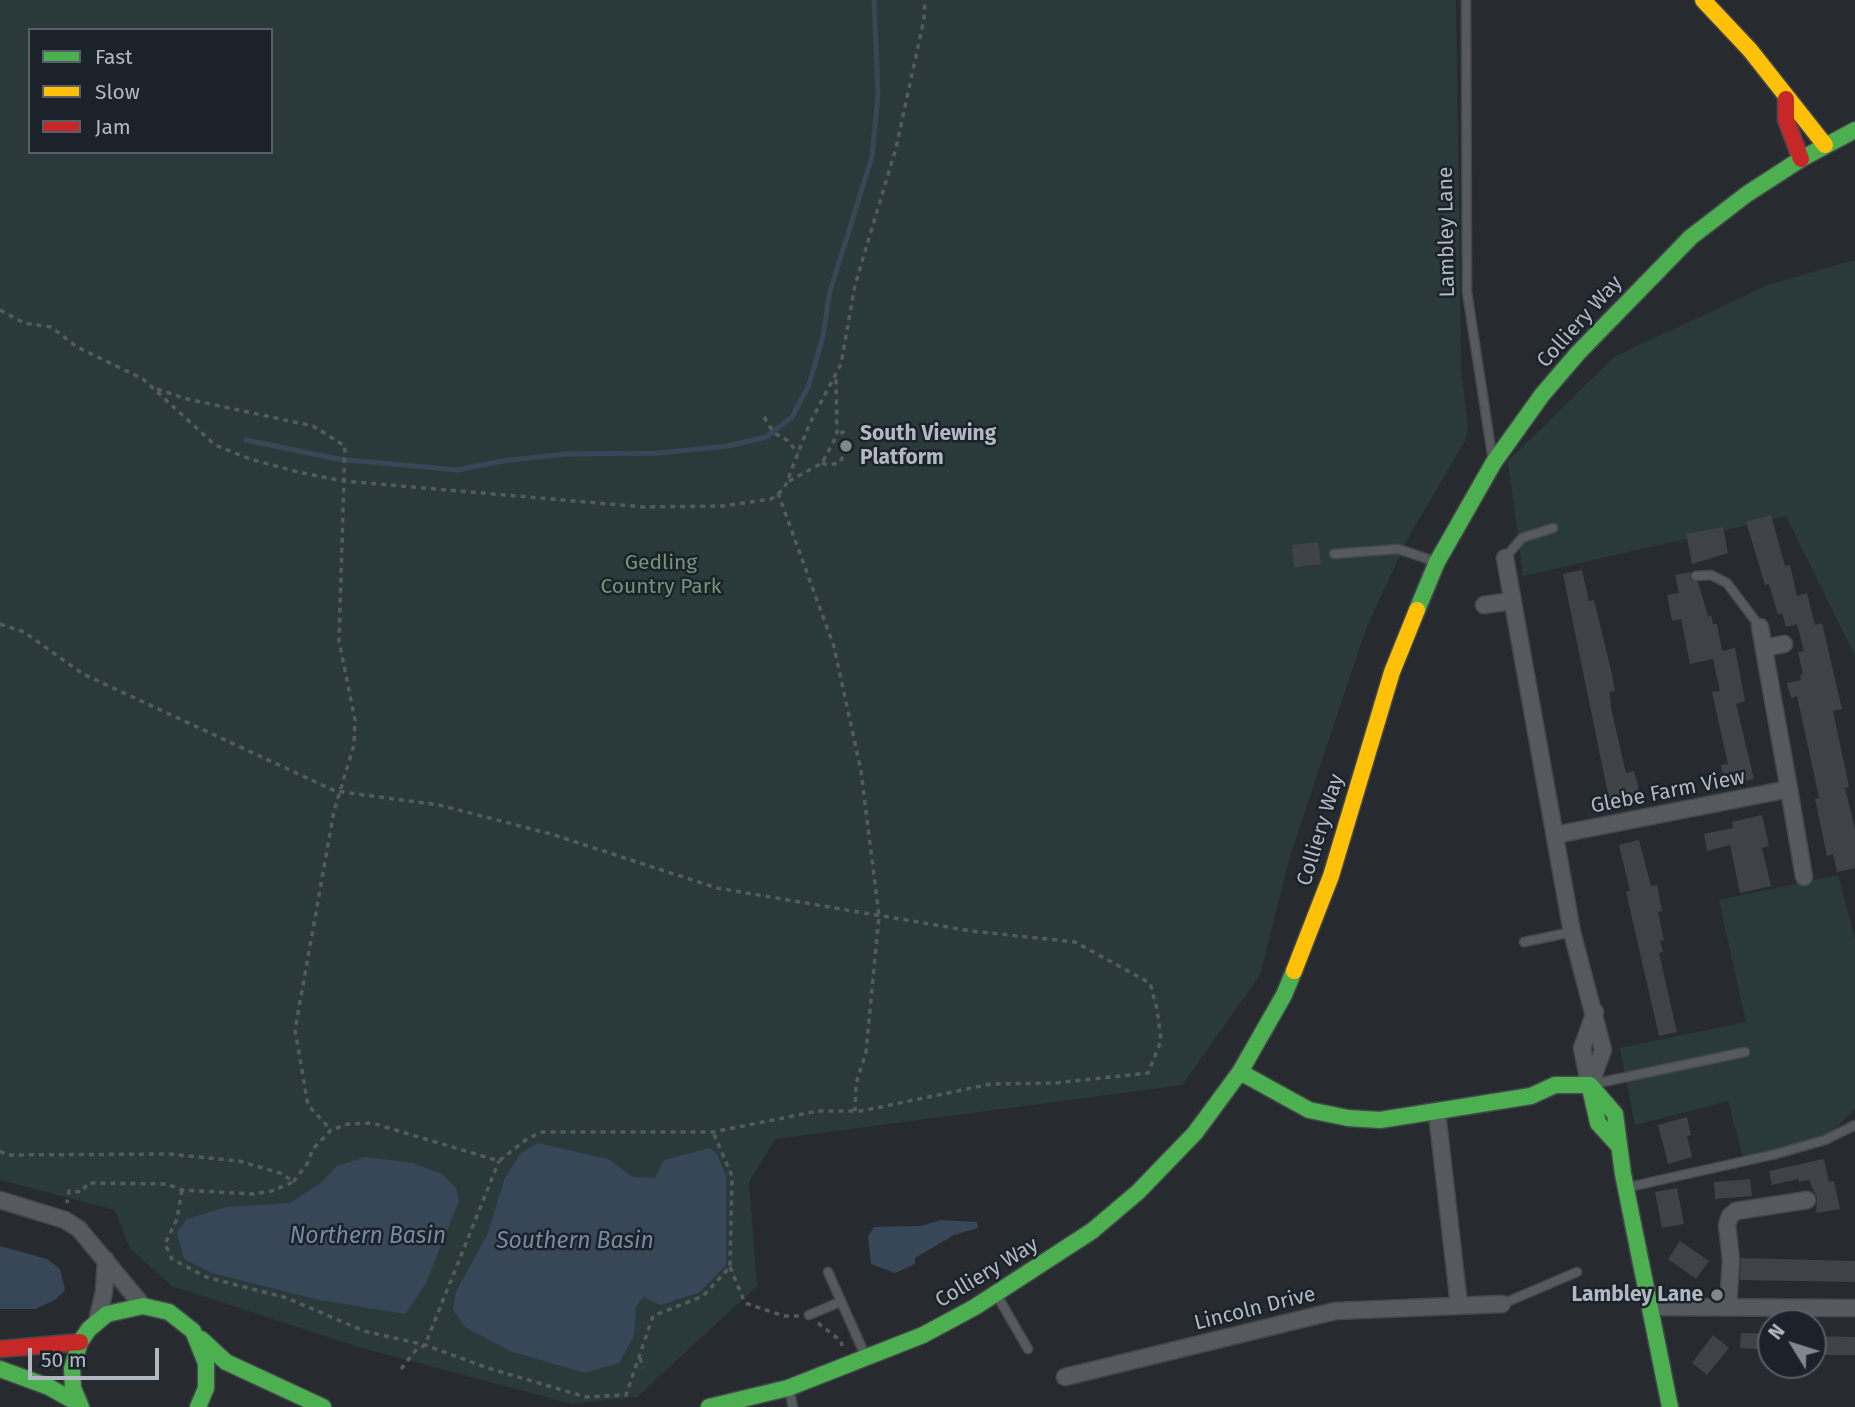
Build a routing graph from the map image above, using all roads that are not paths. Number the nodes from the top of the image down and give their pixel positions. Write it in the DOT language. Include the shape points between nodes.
graph roads {
  1 [pos="1466,0"];
  2 [pos="1703,0"];
  3 [pos="1786,99"];
  4 [pos="1855,130"];
  5 [pos="1825,145"];
  6 [pos="1801,159"];
  7 [pos="1494,462"];
  8 [pos="1553,528"];
  9 [pos="1334,554"];
  10 [pos="1505,558"];
  11 [pos="1437,562"];
  12 [pos="1696,576"];
  13 [pos="1512,601"];
  14 [pos="1484,606"];
  15 [pos="1760,627"];
  16 [pos="1784,644"];
  17 [pos="1764,648"];
  18 [pos="1789,789"];
  19 [pos="1555,835"];
  20 [pos="1804,877"];
  21 [pos="1572,932"];
  22 [pos="1524,942"];
  23 [pos="1745,1052"];
  24 [pos="1240,1072"];
  25 [pos="1590,1085"];
  26 [pos="1437,1113"];
  27 [pos="1855,1125"];
  28 [pos="1626,1187"];
  29 [pos="1807,1199"];
  30 [pos="0,1200"];
  31 [pos="106,1260"];
  32 [pos="828,1272"];
  33 [pos="1577,1272"];
  34 [pos="997,1294"];
  35 [pos="840,1302"];
  36 [pos="1502,1304"];
  37 [pos="1459,1305"];
  38 [pos="143,1306"];
  39 [pos="1728,1306"];
  40 [pos="1651,1307"];
  41 [pos="1855,1308"];
  42 [pos="809,1315"];
  43 [pos="97,1321"];
  44 [pos="193,1331"];
  45 [pos="80,1342"];
  46 [pos="0,1349"];
  47 [pos="1028,1349"];
  48 [pos="867,1359"];
  49 [pos="0,1369"];
  50 [pos="1065,1377"];
  51 [pos="788,1388"];
  52 [pos="80,1406"];
  53 [pos="198,1407"];
  54 [pos="323,1407"];
  55 [pos="709,1407"];
  56 [pos="793,1407"];
  57 [pos="1670,1407"];
  1 -- 7 [label="lane, Lambley Lane" via="1467,292"];
  2 -- 3 [label="main road" via="1750,50"];
  3 -- 5 [label="main road"];
  3 -- 6 [label="main road" via="1786,120"];
  4 -- 5 [label="main road, Colliery Way"];
  5 -- 6 [label="main road, Colliery Way"];
  6 -- 7 [label="main road, Colliery Way" via="1691,237 1613,314 1542,395"];
  7 -- 11 [label="main road, Colliery Way"];
  8 -- 10 [label="lane" via="1522,538"];
  9 -- 11 [label="lane" via="1398,549"];
  10 -- 13 [label="street"];
  11 -- 24 [label="main road, Colliery Way" via="1392,672 1331,876 1284,995"];
  12 -- 15 [label="lane" via="1711,575 1727,583"];
  13 -- 14 [label="street"];
  13 -- 19 [label="street"];
  15 -- 17 [label="street"];
  16 -- 17 [label="street"];
  17 -- 18 [label="street"];
  18 -- 19 [label="street, Glebe Farm View"];
  18 -- 20 [label="street"];
  19 -- 21 [label="street"];
  21 -- 22 [label="lane"];
  21 -- 25 [label="street" via="1603,1050"];
  23 -- 25 [label="lane"];
  24 -- 26 [label="main road" via="1309,1110 1337,1116 1380,1120"];
  24 -- 34 [label="main road, Colliery Way" via="1195,1133 1138,1192 1092,1231"];
  25 -- 26 [label="main road" via="1555,1085 1531,1096"];
  25 -- 28 [label="main road" via="1598,1123 1619,1146"];
  26 -- 37 [label="street"];
  27 -- 28 [label="lane" via="1788,1151"];
  28 -- 40 [label="main road"];
  29 -- 39 [label="street" via="1784,1195 1730,1216"];
  30 -- 31 [label="street" via="65,1220 90,1239"];
  31 -- 38 [label="street"];
  31 -- 43 [label="street"];
  32 -- 35 [label="lane"];
  33 -- 36 [label="lane, Lincoln Drive"];
  34 -- 47 [label="lane"];
  34 -- 48 [label="main road, Colliery Way" via="923,1335"];
  35 -- 42 [label="lane"];
  35 -- 48 [label="lane"];
  36 -- 37 [label="street, Lincoln Drive"];
  37 -- 50 [label="street, Lincoln Drive" via="1335,1311"];
  38 -- 43 [label="main road" via="120,1308"];
  38 -- 44 [label="main road" via="169,1312"];
  39 -- 40 [label="street"];
  39 -- 41 [label="street"];
  40 -- 57 [label="main road"];
  43 -- 45 [label="main road"];
  44 -- 53 [label="main road" via="206,1363 206,1388"];
  44 -- 54 [label="main road" via="226,1362"];
  45 -- 46 [label="main road"];
  45 -- 52 [label="main road" via="72,1368"];
  48 -- 51 [label="main road, Colliery Way"];
  49 -- 52 [label="main road" via="48,1387"];
  51 -- 55 [label="main road, Colliery Way"];
  51 -- 56 [label="lane"];
}
